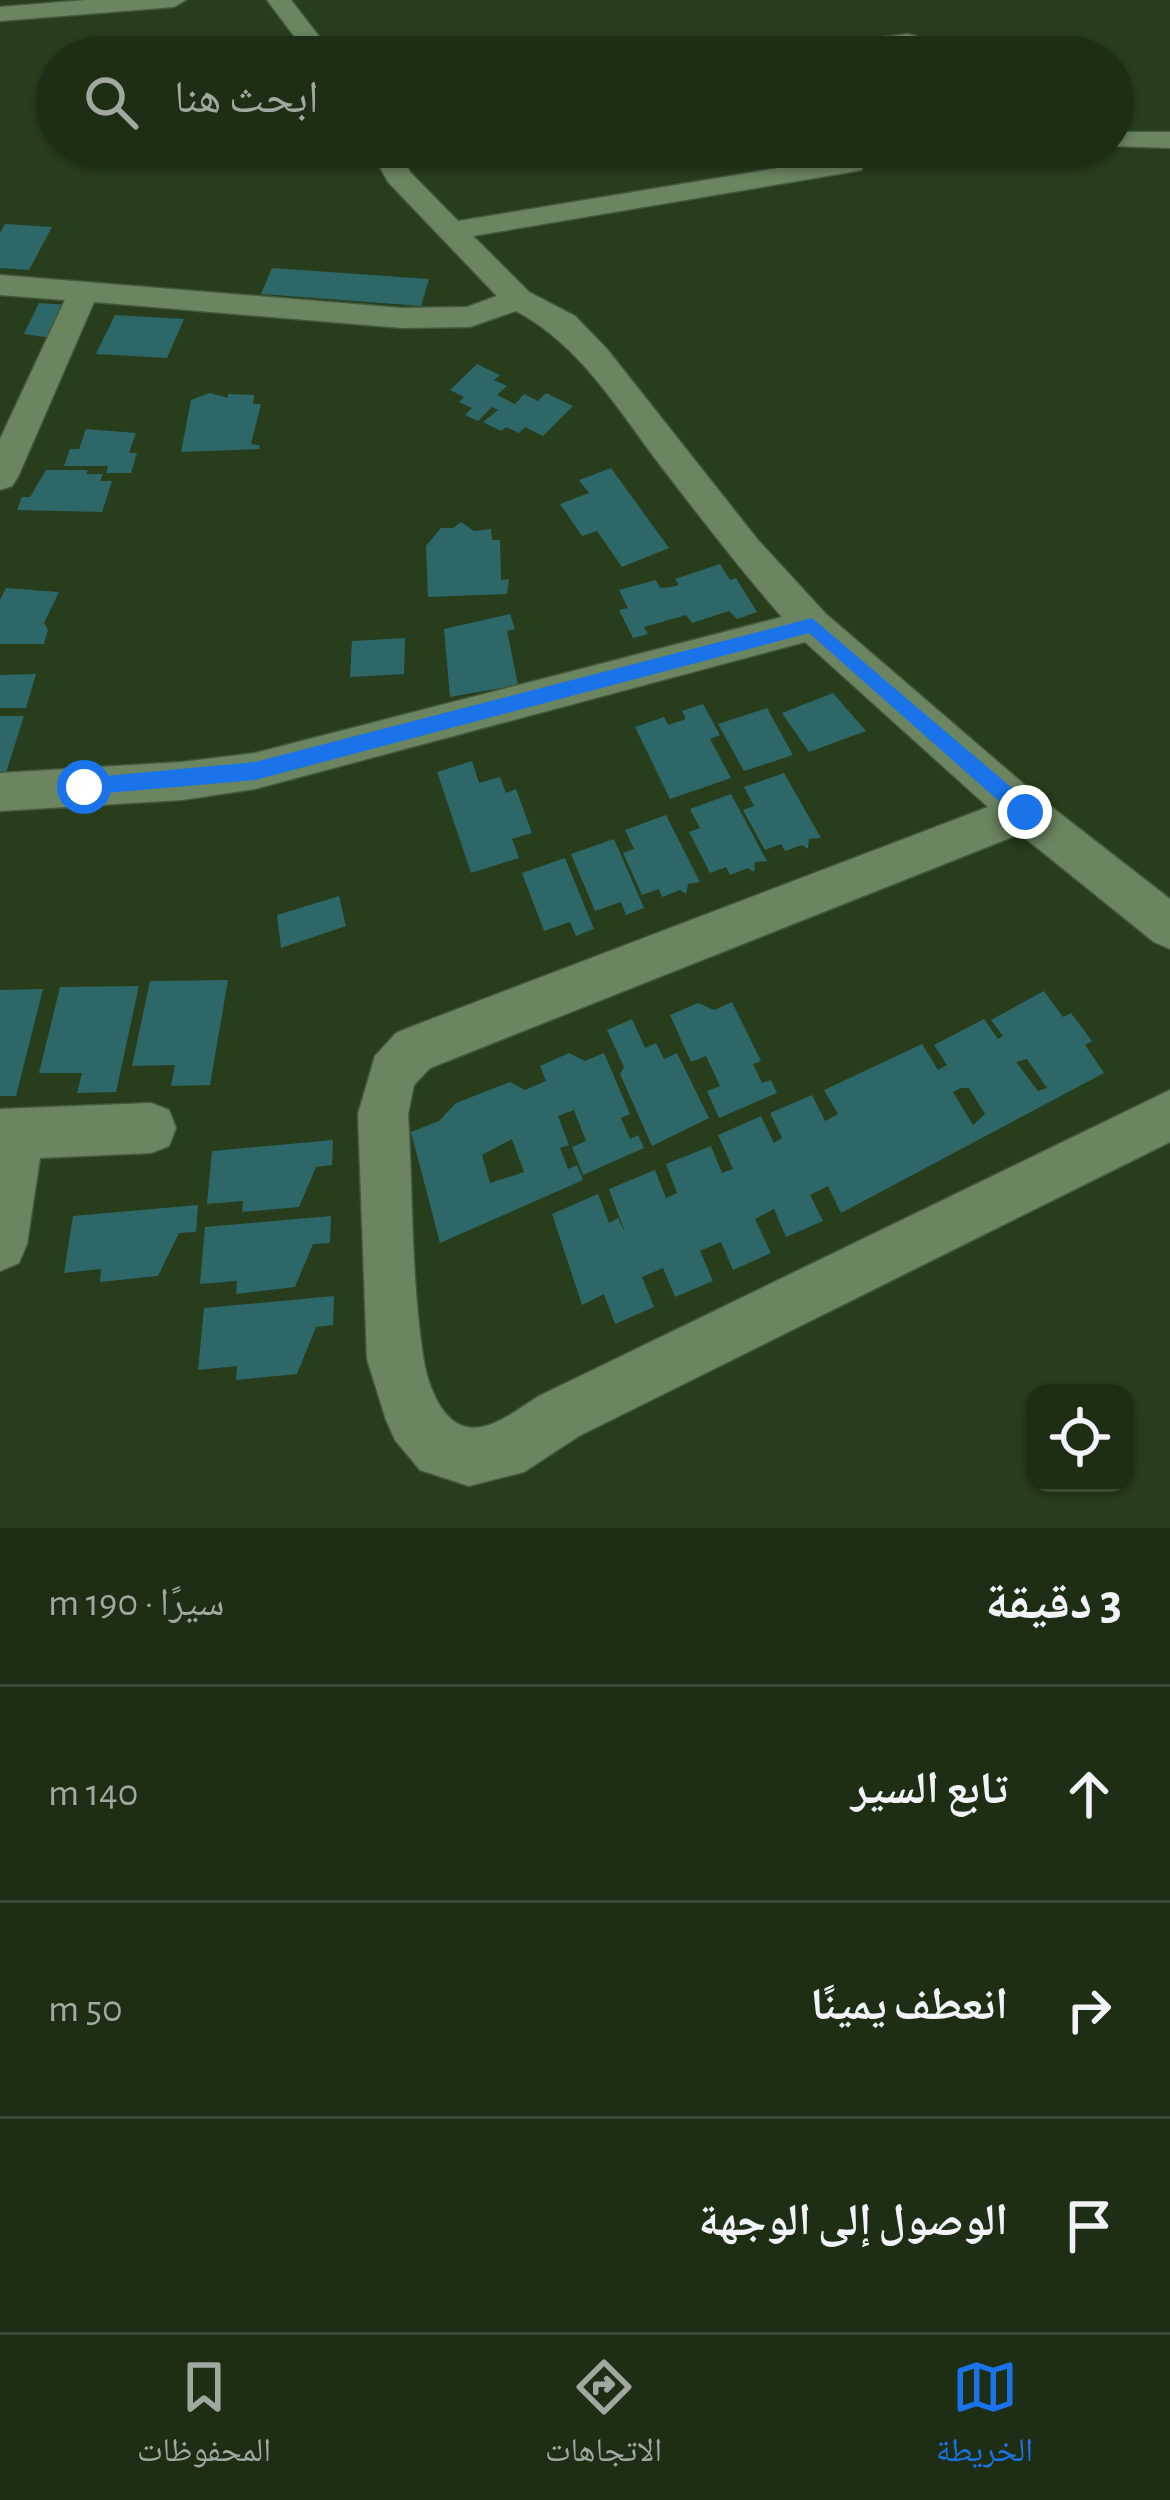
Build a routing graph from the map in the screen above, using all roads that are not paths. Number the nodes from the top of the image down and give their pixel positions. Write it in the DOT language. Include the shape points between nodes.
graph roads {
  1 [pos="175,0"];
  2 [pos="279,0"];
  3 [pos="0,14"];
  4 [pos="307,36"];
  5 [pos="1134,140"];
  6 [pos="1170,140"];
  7 [pos="394,168"];
  8 [pos="827,168"];
  9 [pos="449,231"];
  10 [pos="0,285"];
  11 [pos="85,289"];
  12 [pos="518,299"];
  13 [pos="0,476"];
  14 [pos="812,625"];
  15 [pos="0,792"];
  16 [pos="1025,812"];
  17 [pos="1170,927"];
  18 [pos="1170,1115"];
  19 [pos="151,1128"];
  20 [pos="9,1134"];
  21 [pos="0,1244"];
  1 -- 3 [label="street"];
  2 -- 4 [label="street"];
  5 -- 6 [label="street"];
  7 -- 9 [label="street"];
  8 -- 9 [label="street"];
  9 -- 12 [label="street"];
  10 -- 11 [label="street"];
  11 -- 12 [label="street" via="419,318 470,317"];
  11 -- 13 [label="street"];
  12 -- 14 [label="street" via="564,323 596,357"];
  14 -- 15 [label="street" via="255,771"];
  14 -- 16 [label="street"];
  16 -- 17 [label="street"];
  16 -- 18 [label="street" via="413,1050 392,1072 383,1114 395,1359 415,1420 441,1449 469,1457 502,1451"];
  19 -- 20 [label="street"];
  20 -- 21 [label="street"];
}
